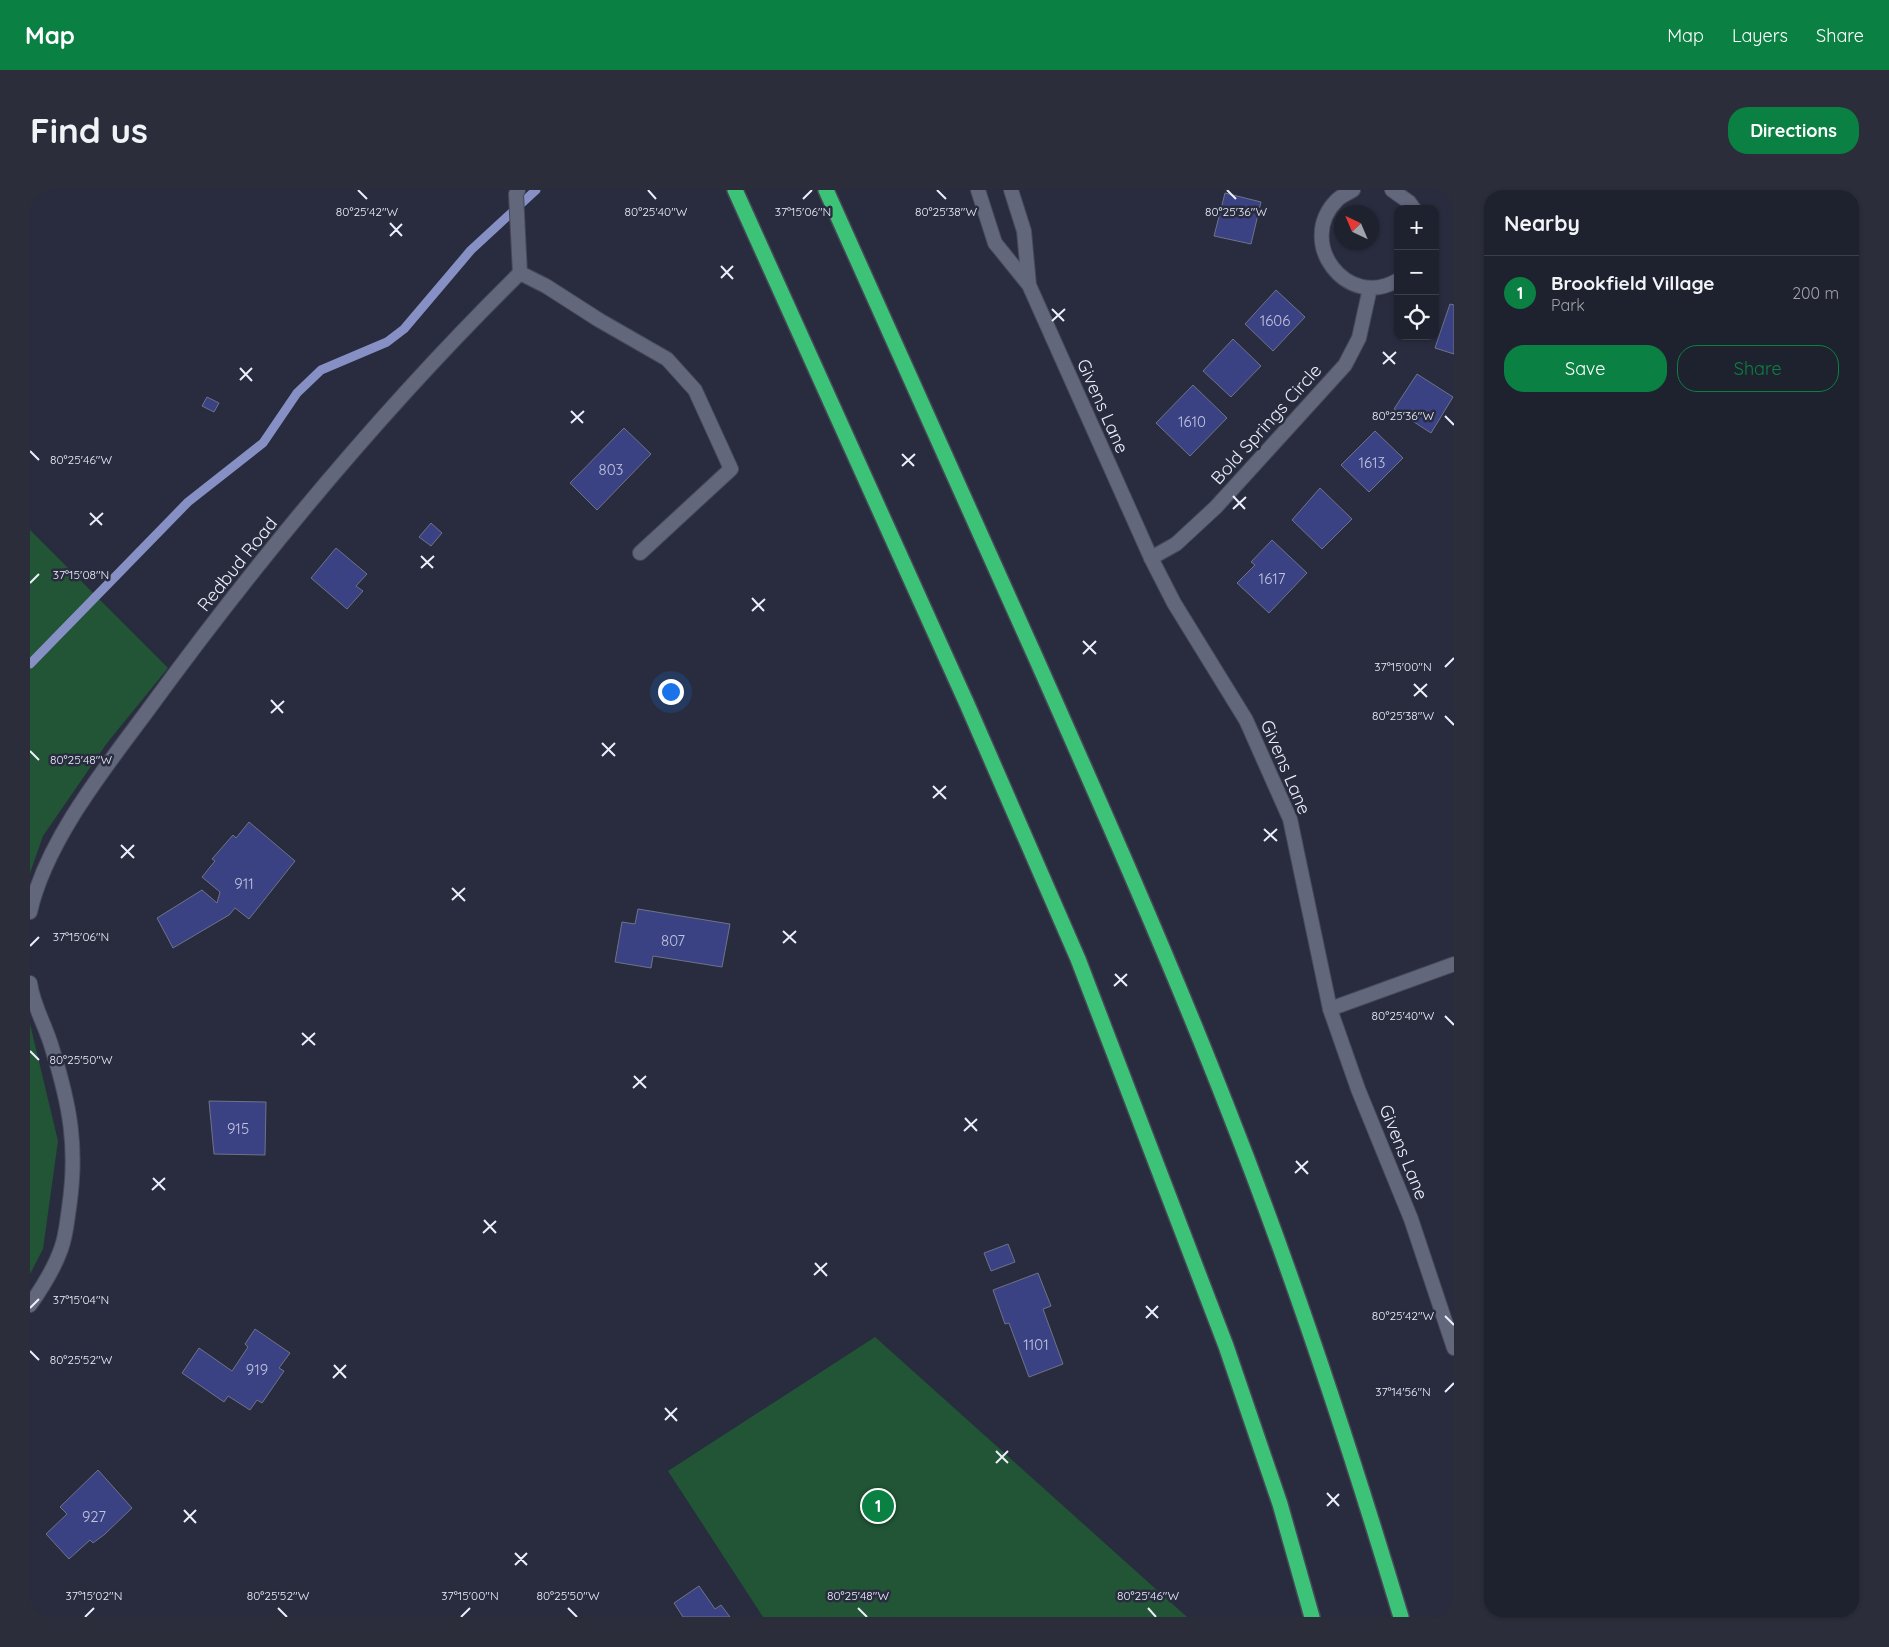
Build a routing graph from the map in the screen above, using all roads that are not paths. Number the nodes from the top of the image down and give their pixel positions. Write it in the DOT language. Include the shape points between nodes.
graph roads {
  1 [pos="518,190"];
  2 [pos="735,190"];
  3 [pos="826,190"];
  4 [pos="978,190"];
  5 [pos="1011,190"];
  6 [pos="1353,190"];
  7 [pos="1392,190"];
  8 [pos="1412,205"];
  9 [pos="520,273"];
  10 [pos="1394,282"];
  11 [pos="1029,285"];
  12 [pos="1370,288"];
  13 [pos="640,553"];
  14 [pos="1151,558"];
  15 [pos="30,912"];
  16 [pos="1454,964"];
  17 [pos="30,983"];
  18 [pos="1330,1009"];
  19 [pos="30,1305"];
  20 [pos="1454,1348"];
  21 [pos="1312,1617"];
  22 [pos="1401,1617"];
  1 -- 9 [label="street" via="516,238"];
  2 -- 21 [label="highway" via="971,712 1078,959 1226,1346 1280,1504"];
  3 -- 22 [label="highway" via="1102,805 1230,1113 1307,1322"];
  4 -- 11 [label="street, Givens Lane" via="995,243"];
  5 -- 11 [label="street, Givens Lane" via="1024,231"];
  6 -- 12 [label="street" via="1337,200 1325,216 1321,236 1324,255 1335,272 1351,284"];
  7 -- 8 [label="street"];
  9 -- 13 [label="street" via="668,359 695,390 714,429 731,469"];
  9 -- 15 [label="street, Redbud Road" via="458,334 369,431 213,623 128,737 53,849 40,876"];
  10 -- 12 [label="street"];
  11 -- 14 [label="street, Givens Lane"];
  12 -- 14 [label="street, Bold Springs Circle" via="1359,338 1345,365 1216,507 1176,544"];
  14 -- 18 [label="street, Givens Lane" via="1174,603 1246,720 1290,819"];
  16 -- 18 [label="street"];
  17 -- 19 [label="street" via="62,1080 74,1160 61,1249"];
  18 -- 20 [label="street, Givens Lane" via="1358,1089 1411,1218"];
}
